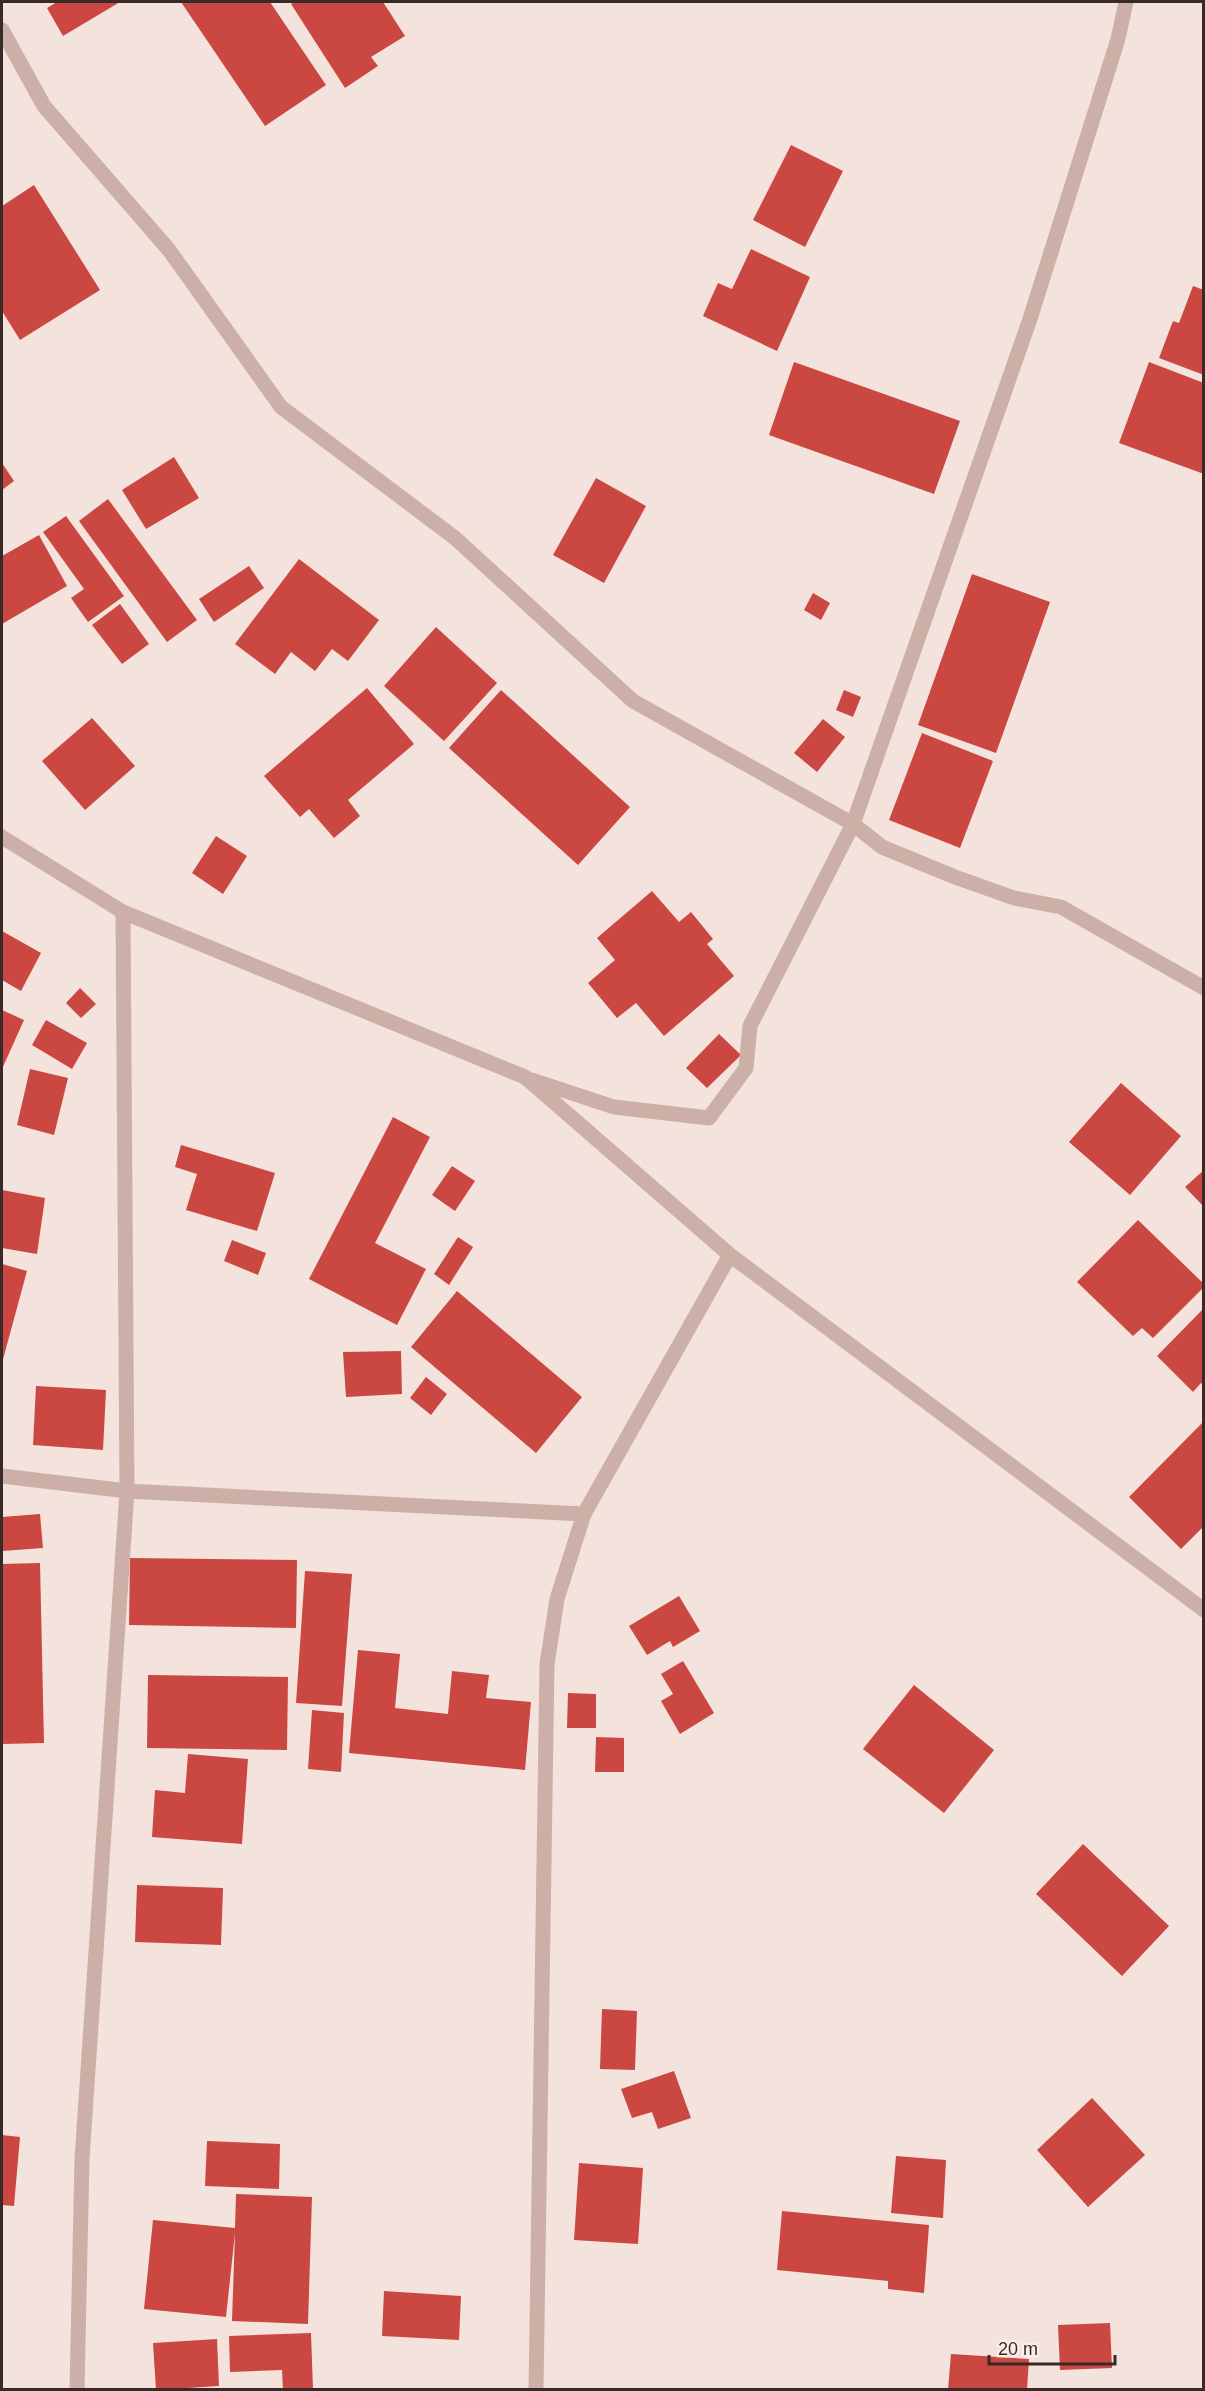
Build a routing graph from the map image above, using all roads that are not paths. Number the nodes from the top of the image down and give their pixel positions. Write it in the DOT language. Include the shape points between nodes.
graph roads {
  1 [pos="1126,2"];
  2 [pos="2,30"];
  3 [pos="853,825"];
  4 [pos="2,837"];
  5 [pos="123,912"];
  6 [pos="1203,988"];
  7 [pos="525,1077"];
  8 [pos="730,1255"];
  9 [pos="2,1476"];
  10 [pos="127,1491"];
  11 [pos="584,1514"];
  12 [pos="1203,1610"];
  13 [pos="77,2390"];
  14 [pos="536,2390"];
  1 -- 3 [label="street" via="1118,39 1030,318"];
  2 -- 3 [label="street" via="44,106 169,250 281,406 455,538 633,701"];
  3 -- 6 [label="street" via="882,847 956,877 1014,898 1061,907"];
  3 -- 7 [label="street" via="750,1026 746,1068 709,1118 614,1107"];
  4 -- 5 [label="street"];
  5 -- 7 [label="street"];
  5 -- 10 [label="street"];
  7 -- 8 [label="street"];
  8 -- 11 [label="street"];
  8 -- 12 [label="street"];
  9 -- 10 [label="street"];
  10 -- 11 [label="street"];
  10 -- 13 [label="street" via="82,2159"];
  11 -- 14 [label="street" via="557,1599 547,1664"];
}
